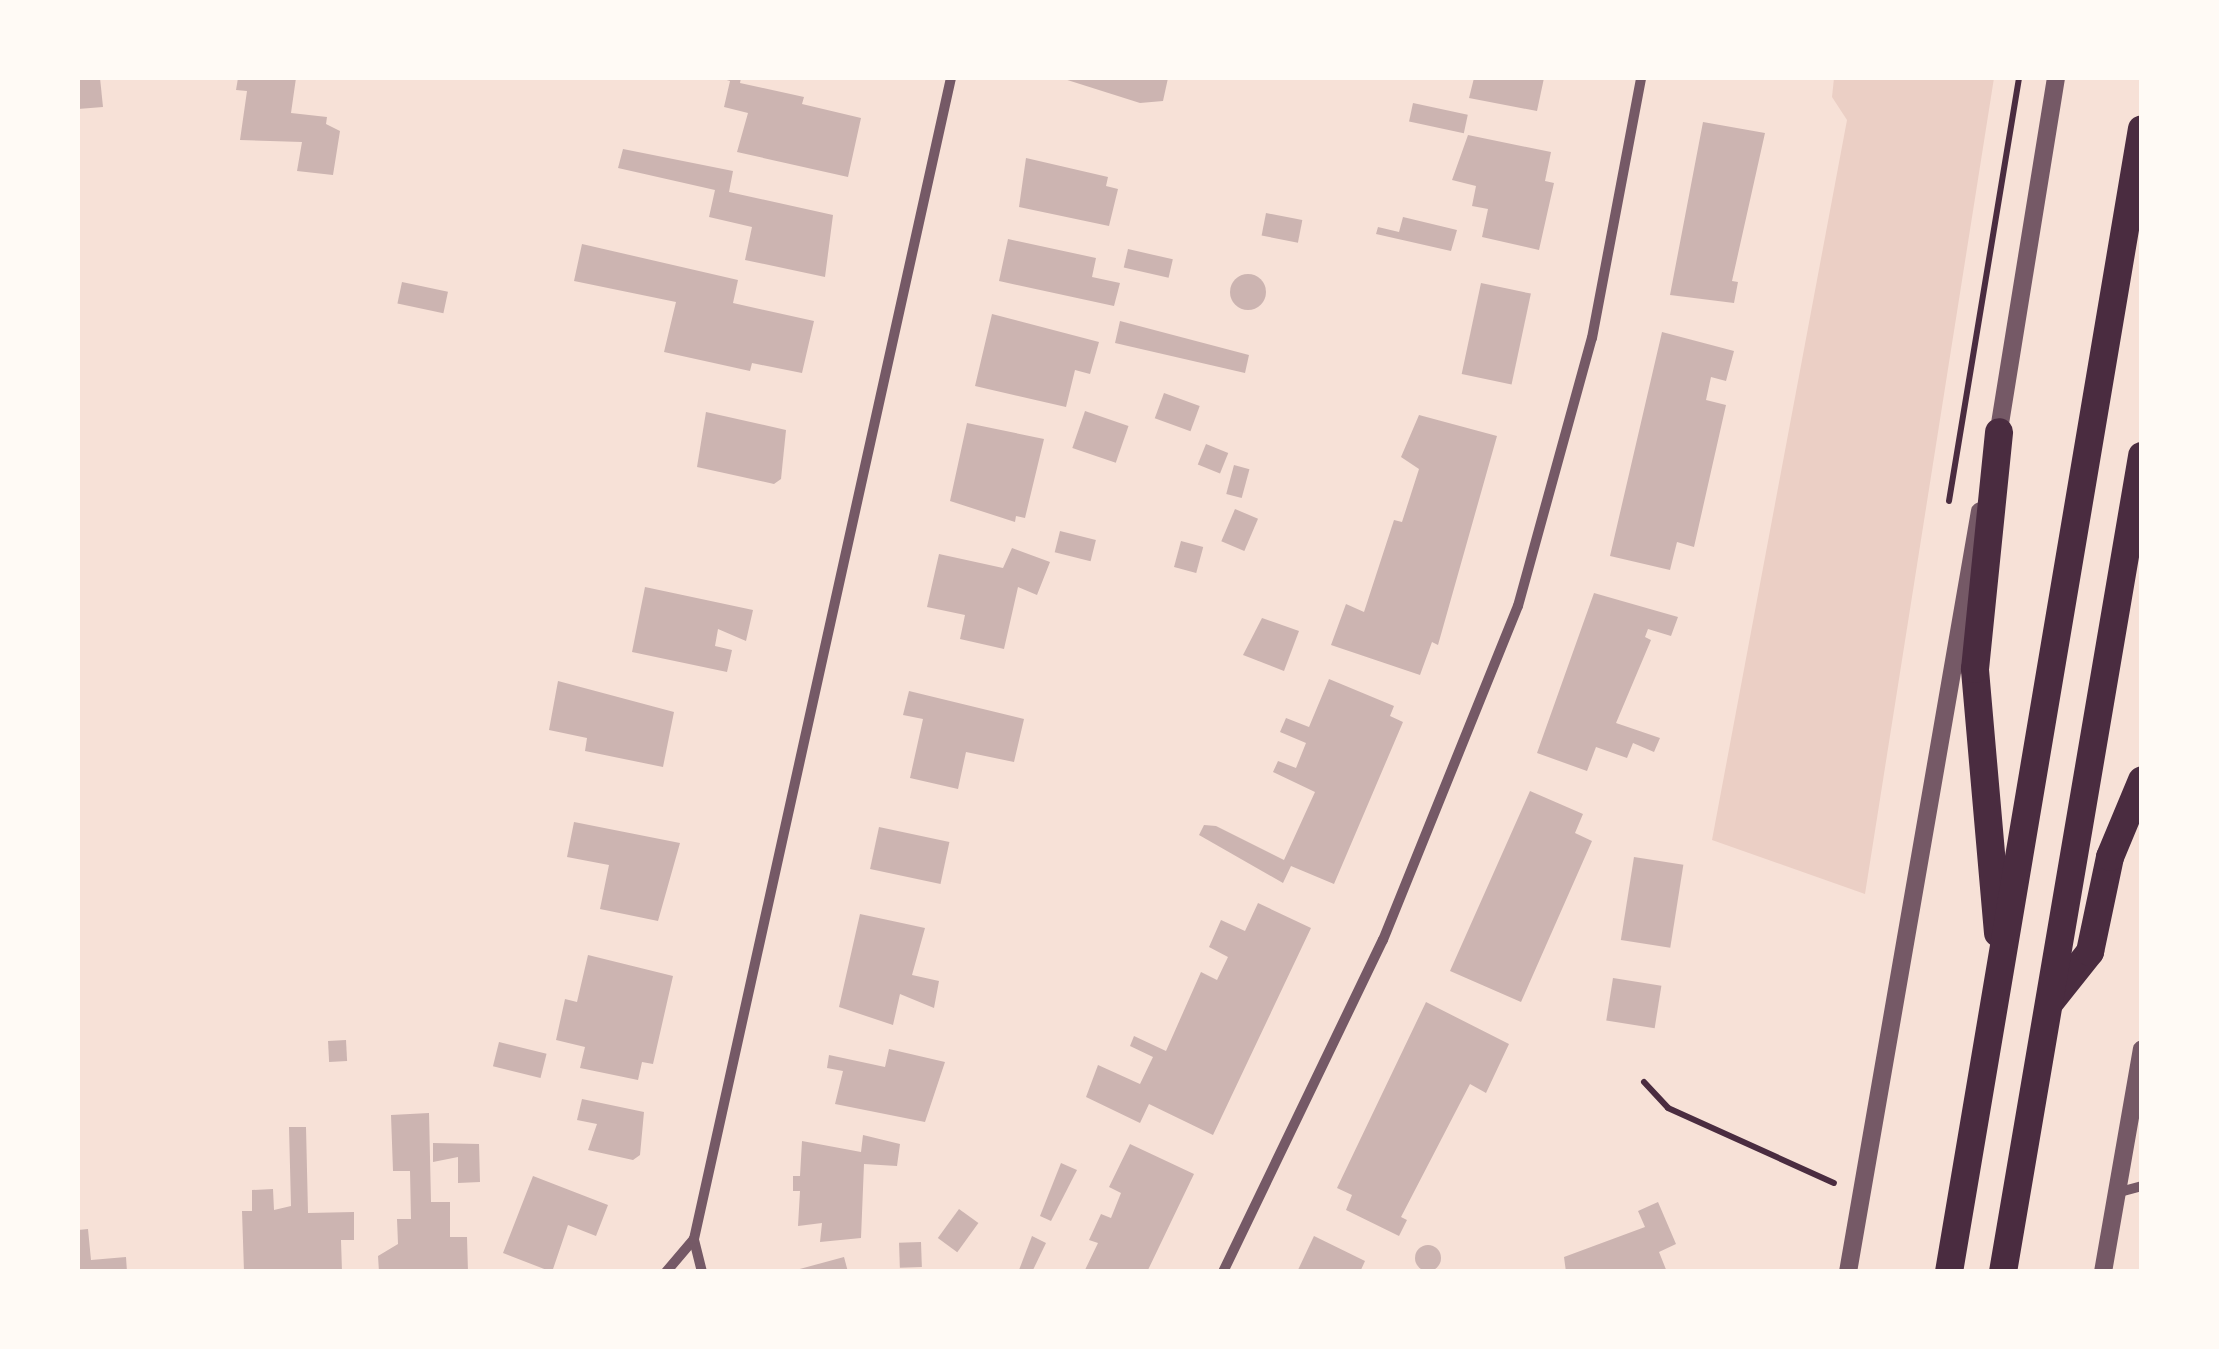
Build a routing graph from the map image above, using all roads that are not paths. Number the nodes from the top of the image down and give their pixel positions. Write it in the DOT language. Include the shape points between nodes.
graph roads {
  1 [pos="952,78"];
  2 [pos="1641,78"];
  3 [pos="2056,78"];
  4 [pos="2142,129"];
  5 [pos="1999,432"];
  6 [pos="2142,456"];
  7 [pos="2142,780"];
  8 [pos="2002,962"];
  9 [pos="2047,1006"];
  10 [pos="2142,1050"];
  11 [pos="2142,1186"];
  12 [pos="2116,1193"];
  13 [pos="694,1239"];
  14 [pos="666,1272"];
  15 [pos="702,1272"];
  16 [pos="1223,1272"];
  17 [pos="1848,1272"];
  18 [pos="1949,1272"];
  19 [pos="2003,1272"];
  20 [pos="2103,1272"];
  1 -- 13 [label="street"];
  2 -- 16 [label="street" via="1592,338 1518,606 1383,940"];
  3 -- 5 [label="street"];
  4 -- 8 [label="highway"];
  5 -- 8 [label="highway" via="1975,668 1984,827"];
  5 -- 17 [label="street" via="1972,545"];
  6 -- 9 [label="highway"];
  7 -- 9 [label="highway" via="2110,857 2090,952"];
  8 -- 18 [label="highway"];
  9 -- 19 [label="highway"];
  10 -- 12 [label="street"];
  11 -- 12 [label="street"];
  12 -- 20 [label="street"];
  13 -- 14 [label="street"];
  13 -- 15 [label="street"];
}
